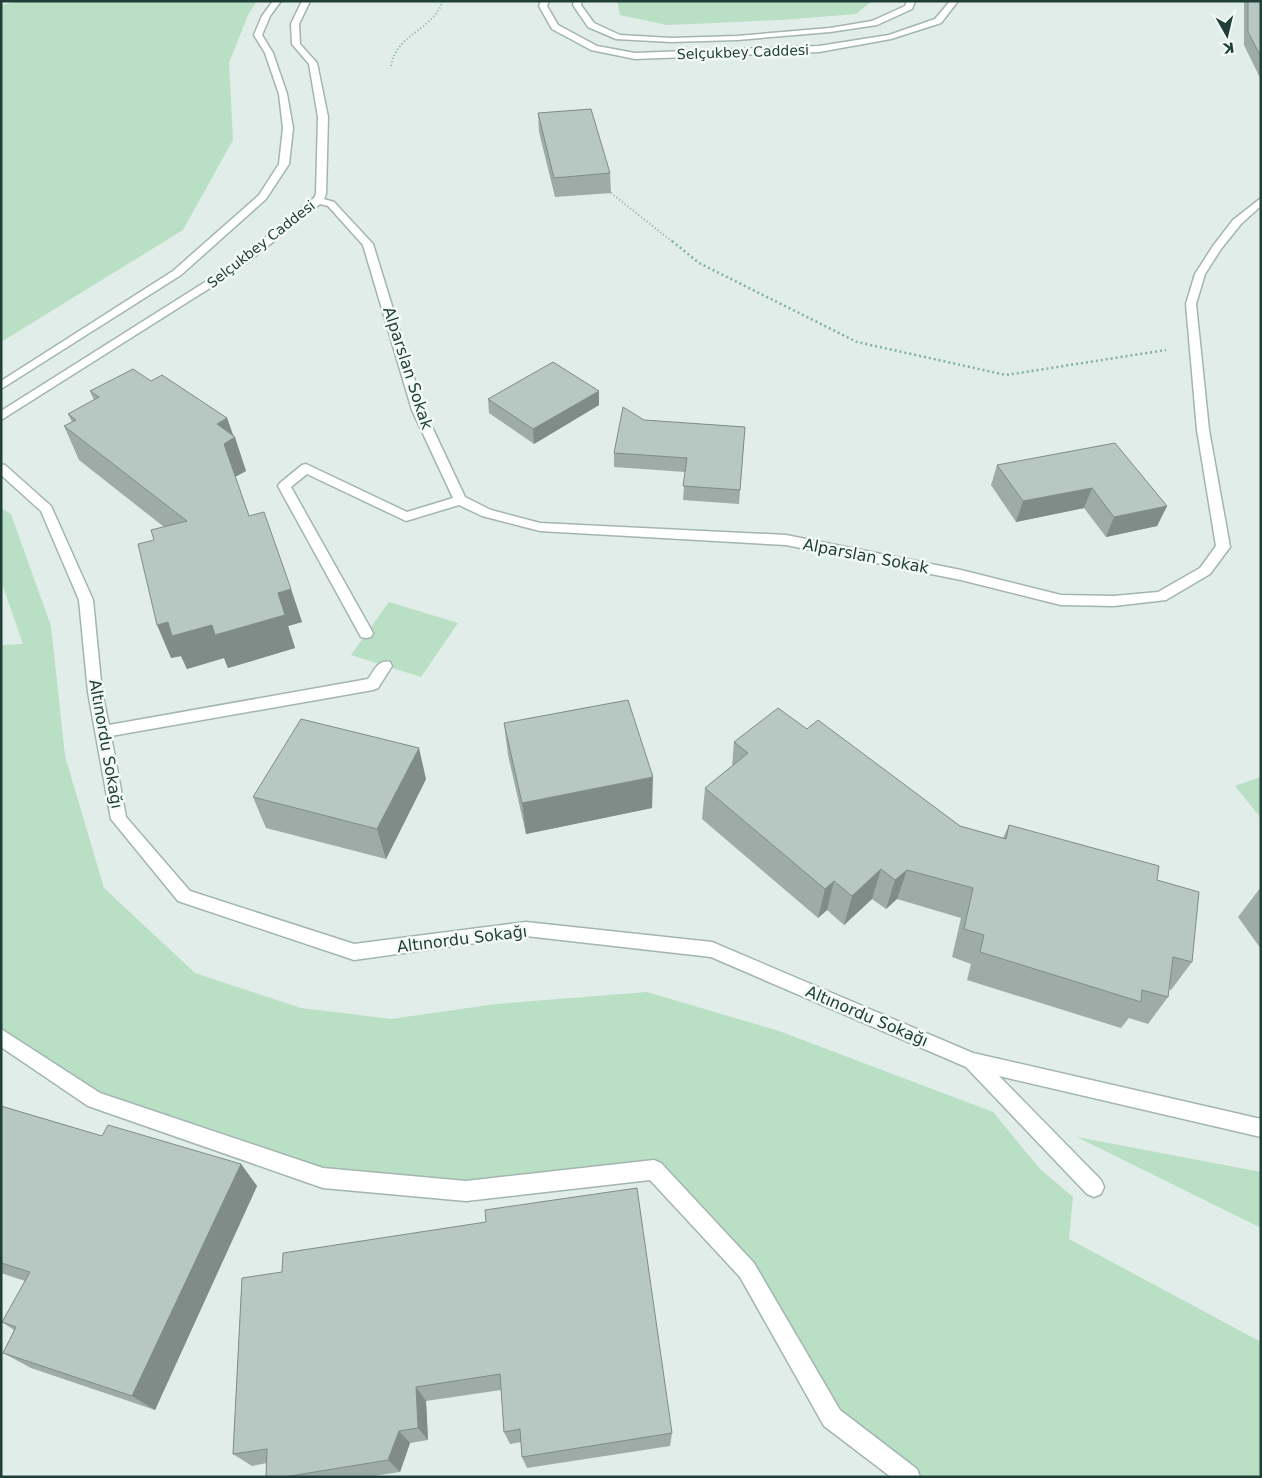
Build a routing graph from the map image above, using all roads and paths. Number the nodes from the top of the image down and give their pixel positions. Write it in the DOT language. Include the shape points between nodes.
graph roads {
  1 [pos="276,1"];
  2 [pos="306,1"];
  3 [pos="443,1"];
  4 [pos="545,1"];
  5 [pos="578,1"];
  6 [pos="910,1"];
  7 [pos="954,1"];
  8 [pos="391,66"];
  9 [pos="611,193"];
  10 [pos="318,200"];
  11 [pos="1261,201"];
  12 [pos="1196,346"];
  13 [pos="1,386"];
  14 [pos="1,416"];
  15 [pos="1,468"];
  16 [pos="460,500"];
  17 [pos="366,633"];
  18 [pos="385,666"];
  19 [pos="103,732"];
  20 [pos="1,1037"];
  21 [pos="972,1061"];
  22 [pos="1261,1128"];
  23 [pos="1094,1187"];
  24 [pos="909,1477"];
  1 -- 13 [label="street, Selçukbey Caddesi" via="258,35 269,53 283,94 288,128 284,164 264,197 177,272"];
  2 -- 10 [label="street, Selçukbey Caddesi" via="295,24 296,44 313,63 323,118 321,194"];
  3 -- 8 [label="path" via="441,9 424,29 396,49"];
  4 -- 7 [label="street, Selçukbey Caddesi" via="543,6 555,27 594,48 635,56 819,49 891,37 938,21"];
  5 -- 6 [label="street, Selçukbey Caddesi" via="577,5 591,25 619,36 671,40 736,38 874,23 909,6"];
  9 -- 12 [label="path" via="699,263 857,342 1006,375"];
  10 -- 14 [label="street, Selçukbey Caddesi" via="216,280"];
  10 -- 16 [label="street, Alparslan Sokak" via="331,204 368,244 418,410"];
  11 -- 12 [label="street, Alparslan Sokak" via="1237,222 1200,274 1191,304"];
  12 -- 16 [label="street, Alparslan Sokak" via="1203,430 1223,547 1205,571 1161,597 1114,601 1061,600 961,575 786,540 540,527 487,513"];
  15 -- 19 [label="street, Altınordu Sokağı" via="46,509 86,600 95,692"];
  16 -- 17 [label="street" via="406,517 306,468 284,486"];
  18 -- 19 [label="street" via="373,684"];
  19 -- 21 [label="street, Altınordu Sokağı" via="118,819 184,896 354,952 526,929 712,950"];
  20 -- 24 [label="street" via="95,1100 323,1178 466,1191 654,1170 747,1270 832,1418"];
  21 -- 22 [label="street, Altınordu Sokağı"];
  21 -- 23 [label="street"];
}
